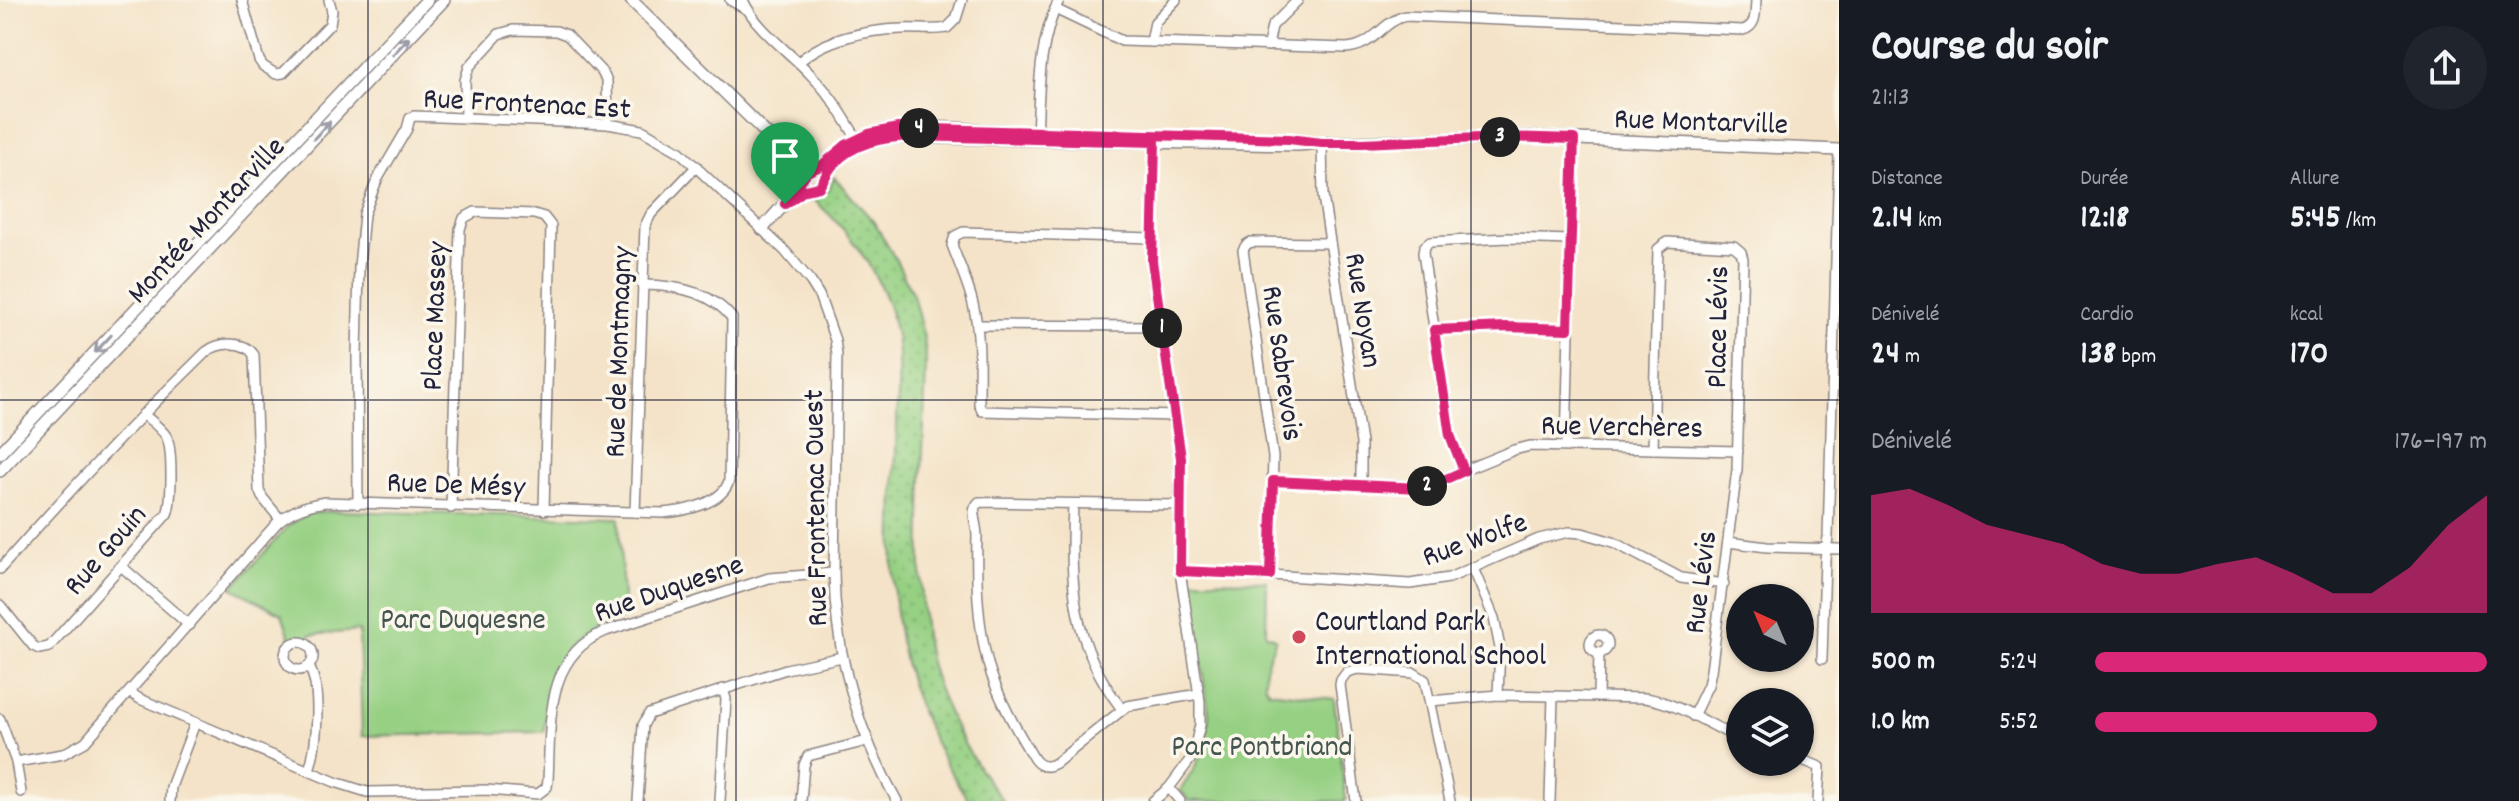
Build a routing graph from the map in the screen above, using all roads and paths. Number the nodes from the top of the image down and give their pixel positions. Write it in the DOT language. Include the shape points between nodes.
graph roads {
  1 [pos="242,0"];
  2 [pos="329,0"];
  3 [pos="427,0"];
  4 [pos="444,0"];
  5 [pos="631,0"];
  6 [pos="730,0"];
  7 [pos="743,0"];
  8 [pos="962,0"];
  9 [pos="1176,0"];
  10 [pos="1298,0"];
  11 [pos="1756,0"];
  12 [pos="1057,5"];
  13 [pos="748,10"];
  14 [pos="1151,42"];
  15 [pos="1268,46"];
  16 [pos="799,62"];
  17 [pos="466,118"];
  18 [pos="608,124"];
  19 [pos="1038,136"];
  20 [pos="1155,139"];
  21 [pos="1574,139"];
  22 [pos="859,142"];
  23 [pos="1322,143"];
  24 [pos="1839,153"];
  25 [pos="697,166"];
  26 [pos="811,178"];
  27 [pos="762,229"];
  28 [pos="1152,238"];
  29 [pos="1571,240"];
  30 [pos="1330,243"];
  31 [pos="642,285"];
  32 [pos="977,325"];
  33 [pos="1161,326"];
  34 [pos="1568,329"];
  35 [pos="1434,330"];
  36 [pos="143,414"];
  37 [pos="1176,416"];
  38 [pos="1566,446"];
  39 [pos="1653,449"];
  40 [pos="1835,450"];
  41 [pos="1738,451"];
  42 [pos="0,453"];
  43 [pos="0,471"];
  44 [pos="1464,471"];
  45 [pos="1273,481"];
  46 [pos="1361,485"];
  47 [pos="358,504"];
  48 [pos="1073,504"];
  49 [pos="1180,505"];
  50 [pos="451,508"];
  51 [pos="544,510"];
  52 [pos="635,512"];
  53 [pos="280,519"];
  54 [pos="1728,542"];
  55 [pos="1827,549"];
  56 [pos="1839,549"];
  57 [pos="121,566"];
  58 [pos="1473,568"];
  59 [pos="0,569"];
  60 [pos="1180,571"];
  61 [pos="834,573"];
  62 [pos="1270,575"];
  63 [pos="1724,584"];
  64 [pos="0,605"];
  65 [pos="189,625"];
  66 [pos="1599,653"];
  67 [pos="842,657"];
  68 [pos="1822,659"];
  69 [pos="309,667"];
  70 [pos="723,689"];
  71 [pos="129,692"];
  72 [pos="1199,694"];
  73 [pos="1498,695"];
  74 [pos="1553,696"];
  75 [pos="1598,697"];
  76 [pos="1430,701"];
  77 [pos="1121,708"];
  78 [pos="1693,716"];
  79 [pos="0,719"];
  80 [pos="195,723"];
  81 [pos="1726,732"];
  82 [pos="867,741"];
  83 [pos="16,762"];
  84 [pos="1814,764"];
  85 [pos="309,770"];
  86 [pos="1169,788"];
  87 [pos="21,792"];
  88 [pos="464,796"];
  89 [pos="367,797"];
  90 [pos="170,801"];
  91 [pos="638,801"];
  92 [pos="720,801"];
  93 [pos="801,801"];
  94 [pos="897,801"];
  95 [pos="1153,801"];
  96 [pos="1180,801"];
  97 [pos="1356,801"];
  98 [pos="1450,801"];
  99 [pos="1550,801"];
  100 [pos="1818,801"];
  1 -- 2 [label="street" via="259,60 276,74 283,73 330,24"];
  3 -- 42 [label="street, Montée Montarville, one-way"];
  43 -- 4 [label="street, Montée Montarville, one-way"];
  5 -- 26 [label="street"];
  6 -- 13 [label="street"];
  7 -- 13 [label="street"];
  8 -- 16 [label="street" via="947,28 859,34 817,49"];
  9 -- 14 [label="street" via="1153,24"];
  10 -- 15 [label="street" via="1272,26"];
  11 -- 15 [label="street" via="1754,21 1740,30 1419,16 1396,18 1372,40 1352,48"];
  12 -- 14 [label="street" via="1120,41"];
  12 -- 19 [label="street" via="1043,52"];
  13 -- 16 [label="street"];
  14 -- 15 [label="street"];
  16 -- 22 [label="street" via="832,99"];
  17 -- 18 [label="street, Rue Frontenac Est"];
  17 -- 18 [label="street" via="469,67 499,34 556,31 567,35 602,72"];
  17 -- 47 [label="street, Rue Frontenac Est" via="410,118 364,214 357,341"];
  18 -- 25 [label="street, Rue Frontenac Est" via="652,135"];
  19 -- 20 [label="street, Rue Montarville"];
  19 -- 22 [label="street, Rue Montarville" via="898,128 875,132"];
  20 -- 23 [label="street, Rue Montarville"];
  20 -- 28 [label="street"];
  21 -- 23 [label="street, Rue Montarville"];
  21 -- 24 [label="street, Rue Montarville"];
  21 -- 29 [label="street"];
  22 -- 26 [label="street, Rue Montarville"];
  23 -- 30 [label="street, Rue Noyan"];
  24 -- 40 [label="street"];
  25 -- 27 [label="street, Rue Frontenac Est"];
  25 -- 31 [label="street, Rue de Montmagny" via="646,223"];
  26 -- 27 [label="street, Rue Montarville"];
  27 -- 61 [label="street, Rue Frontenac Ouest" via="811,282 835,340"];
  28 -- 32 [label="street" via="958,233 952,247"];
  28 -- 33 [label="street"];
  29 -- 34 [label="street"];
  29 -- 35 [label="street" via="1428,243 1422,251"];
  30 -- 45 [label="street, Rue Sabrevois" via="1254,242 1243,250"];
  30 -- 46 [label="street, Rue Noyan" via="1361,443"];
  31 -- 52 [label="street, Rue de Montmagny"];
  31 -- 52 [label="street, Rue De Mésy" via="687,290 715,302 732,318 729,477 725,490 712,500 677,512"];
  32 -- 33 [label="street"];
  32 -- 37 [label="street" via="979,404 985,412"];
  33 -- 37 [label="street"];
  34 -- 35 [label="street"];
  34 -- 38 [label="street"];
  35 -- 44 [label="street" via="1450,435"];
  36 -- 53 [label="street" via="210,348 250,349 255,360 259,490"];
  36 -- 57 [label="street, Rue Gouin" via="168,440 171,503"];
  36 -- 59 [label="street"];
  37 -- 49 [label="street"];
  38 -- 39 [label="street, Rue Verchères"];
  38 -- 44 [label="street, Rue Verchères" via="1522,448"];
  39 -- 41 [label="street, Rue Verchères"];
  39 -- 41 [label="street, Place Lévis" via="1657,253 1671,242 1732,245 1742,254"];
  40 -- 55 [label="street"];
  41 -- 54 [label="street, Rue Lévis"];
  44 -- 46 [label="street, Rue Verchères" via="1423,487"];
  45 -- 46 [label="street, Rue Verchères"];
  45 -- 62 [label="street, Rue Sabrevois"];
  47 -- 50 [label="street, Rue De Mésy"];
  47 -- 53 [label="street, Rue De Mésy" via="311,504"];
  48 -- 49 [label="street"];
  48 -- 77 [label="street" via="1072,578 1079,627 1093,664"];
  48 -- 77 [label="street" via="987,500 974,507 979,617 989,665 1018,732 1042,766 1056,763"];
  49 -- 60 [label="street"];
  50 -- 51 [label="street, Rue De Mésy"];
  50 -- 51 [label="street, Place Massey" via="460,229 464,218 475,212 538,214 551,226"];
  51 -- 52 [label="street, Rue De Mésy"];
  53 -- 65 [label="street, Rue De Mésy"];
  54 -- 55 [label="street"];
  54 -- 63 [label="street, Rue Lévis"];
  55 -- 56 [label="street"];
  55 -- 68 [label="street"];
  57 -- 64 [label="street, Rue Gouin" via="46,648 33,646"];
  57 -- 65 [label="street"];
  58 -- 62 [label="street, Rue Wolfe" via="1410,584"];
  58 -- 63 [label="street, Rue Wolfe" via="1539,539 1582,533 1613,542 1681,578"];
  58 -- 73 [label="street" via="1500,648"];
  60 -- 62 [label="street, Rue Wolfe"];
  60 -- 72 [label="street"];
  61 -- 67 [label="street, Rue Frontenac Ouest"];
  61 -- 88 [label="street, Rue Duquesne" via="769,578 593,637 572,654 556,687 543,792"];
  63 -- 78 [label="street, Rue Lévis" via="1710,675"];
  65 -- 71 [label="street, Rue De Mésy"];
  66 -- 75 [label="street"];
  67 -- 70 [label="street"];
  67 -- 82 [label="street, Rue Frontenac Ouest"];
  69 -- 85 [label="street" via="314,676 316,742"];
  70 -- 91 [label="street" via="645,718"];
  70 -- 92 [label="street"];
  71 -- 80 [label="street, Rue Duquesne"];
  71 -- 83 [label="street, Rue De Mésy" via="77,748"];
  72 -- 77 [label="street"];
  72 -- 86 [label="street" via="1196,747"];
  73 -- 74 [label="street"];
  73 -- 76 [label="street"];
  74 -- 75 [label="street"];
  74 -- 99 [label="street"];
  75 -- 78 [label="street" via="1649,699"];
  76 -- 97 [label="street" via="1426,682 1417,674 1347,672 1340,685"];
  76 -- 98 [label="street"];
  78 -- 81 [label="street"];
  79 -- 83 [label="street"];
  80 -- 85 [label="street, Rue Duquesne"];
  80 -- 90 [label="street"];
  82 -- 93 [label="street" via="808,756"];
  82 -- 94 [label="street, Rue Frontenac Ouest"];
  83 -- 87 [label="street"];
  84 -- 100 [label="street" via="1820,767"];
  85 -- 89 [label="street, Rue Duquesne"];
  86 -- 95 [label="street"];
  86 -- 96 [label="street"];
  88 -- 89 [label="street, Rue Duquesne"];
}
